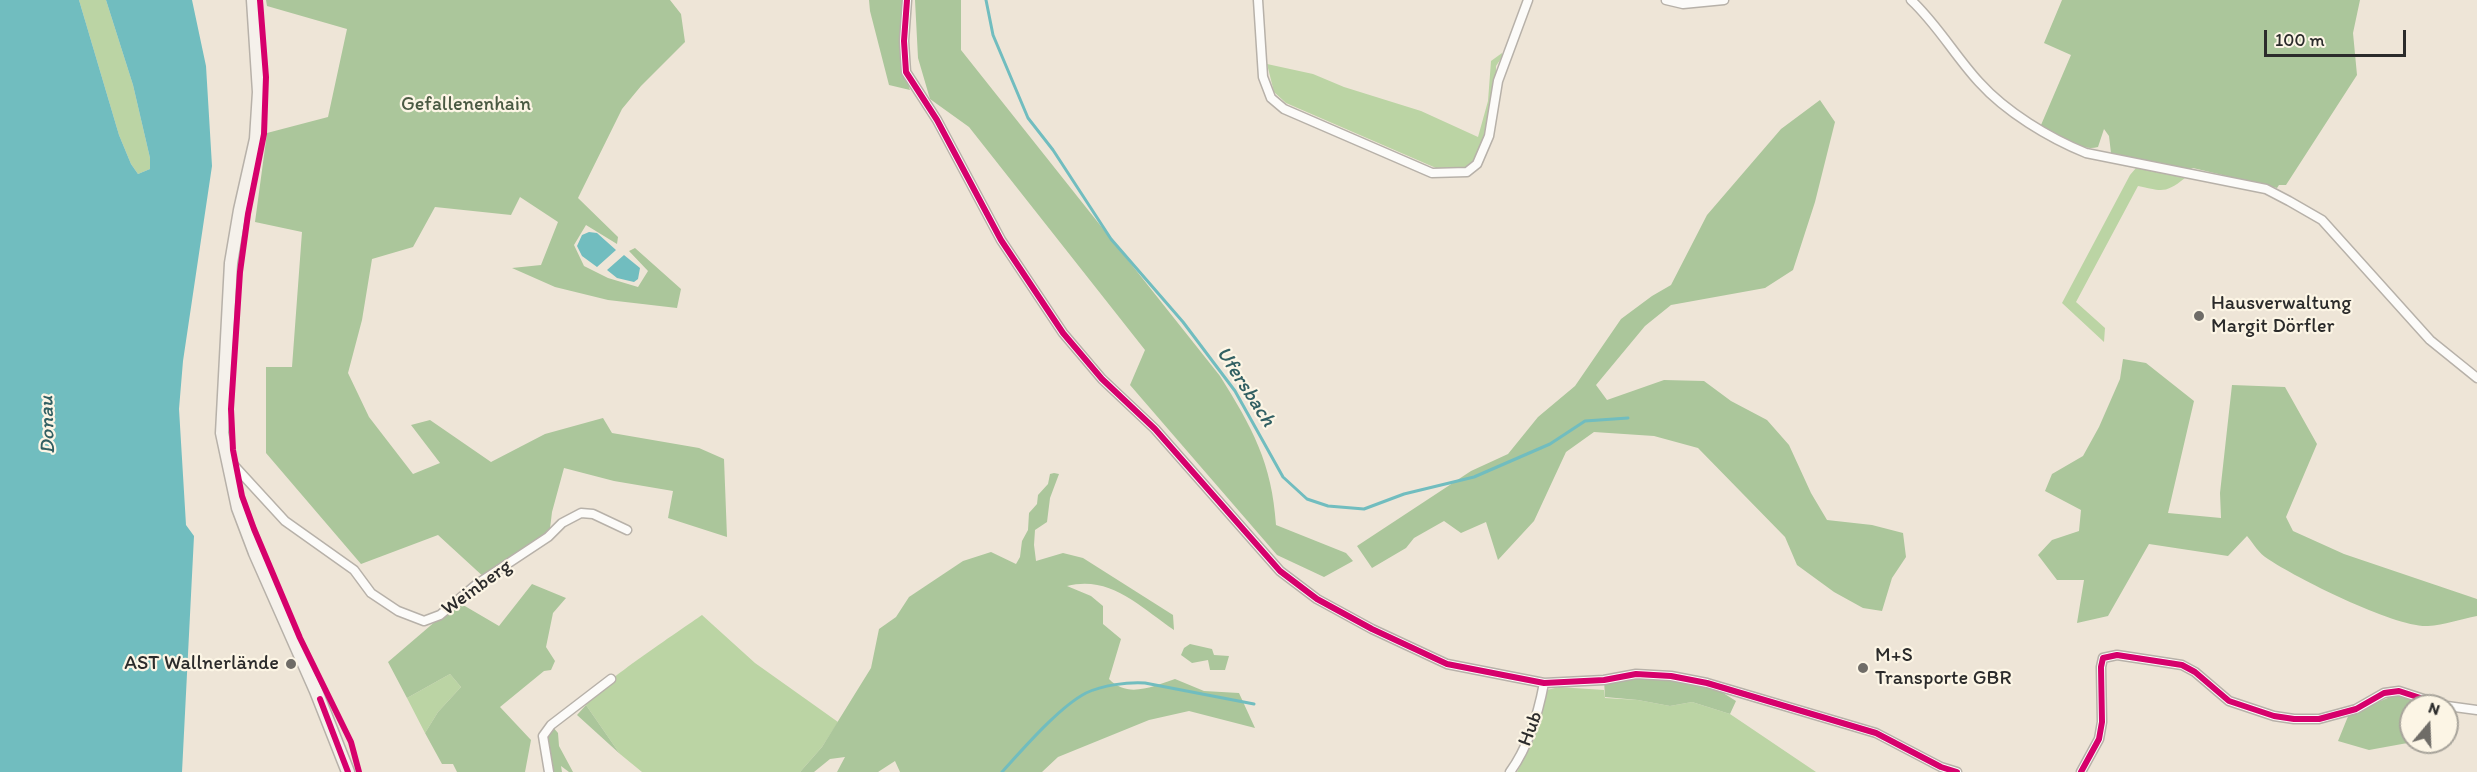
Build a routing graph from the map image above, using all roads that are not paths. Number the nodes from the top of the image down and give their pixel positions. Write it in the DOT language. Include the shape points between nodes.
graph roads {
  1 [pos="253,0"];
  2 [pos="908,0"];
  3 [pos="1258,0"];
  4 [pos="1528,0"];
  5 [pos="1666,0"];
  6 [pos="1724,0"];
  7 [pos="1911,0"];
  8 [pos="2477,378"];
  9 [pos="227,458"];
  10 [pos="627,530"];
  11 [pos="611,679"];
  12 [pos="1544,683"];
  13 [pos="2408,694"];
  14 [pos="2459,708"];
  15 [pos="2477,710"];
  16 [pos="348,772"];
  17 [pos="549,772"];
  18 [pos="1510,772"];
  19 [pos="1957,772"];
  20 [pos="2081,772"];
  1 -- 9 [label="main road" via="259,92 256,139 231,263 222,406"];
  2 -- 12 [label="street" via="906,72 937,120 1001,240 1102,379 1163,437 1280,570 1317,599 1447,664"];
  3 -- 4 [label="street" via="1263,77 1271,98 1284,109 1432,173 1467,171 1477,164 1489,136 1500,74"];
  5 -- 6 [label="street" via="1683,4"];
  7 -- 8 [label="street" via="1980,84 2019,116 2060,142 2086,153 2266,189 2322,220 2430,340"];
  9 -- 10 [label="street, Weinberg" via="285,521 354,570 371,593 424,621 440,615 477,584 581,513 593,514"];
  9 -- 16 [label="main road" via="238,508 255,553"];
  11 -- 17 [label="street" via="551,725 543,736"];
  12 -- 18 [label="street, Hub" via="1539,711 1520,759"];
  12 -- 19 [label="street" via="1636,674 1707,683 1876,733"];
  13 -- 20 [label="street" via="2384,693 2356,709 2319,719 2294,719 2229,701 2182,665 2117,655 2103,658 2101,730"];
  14 -- 15 [label="street"];
}
